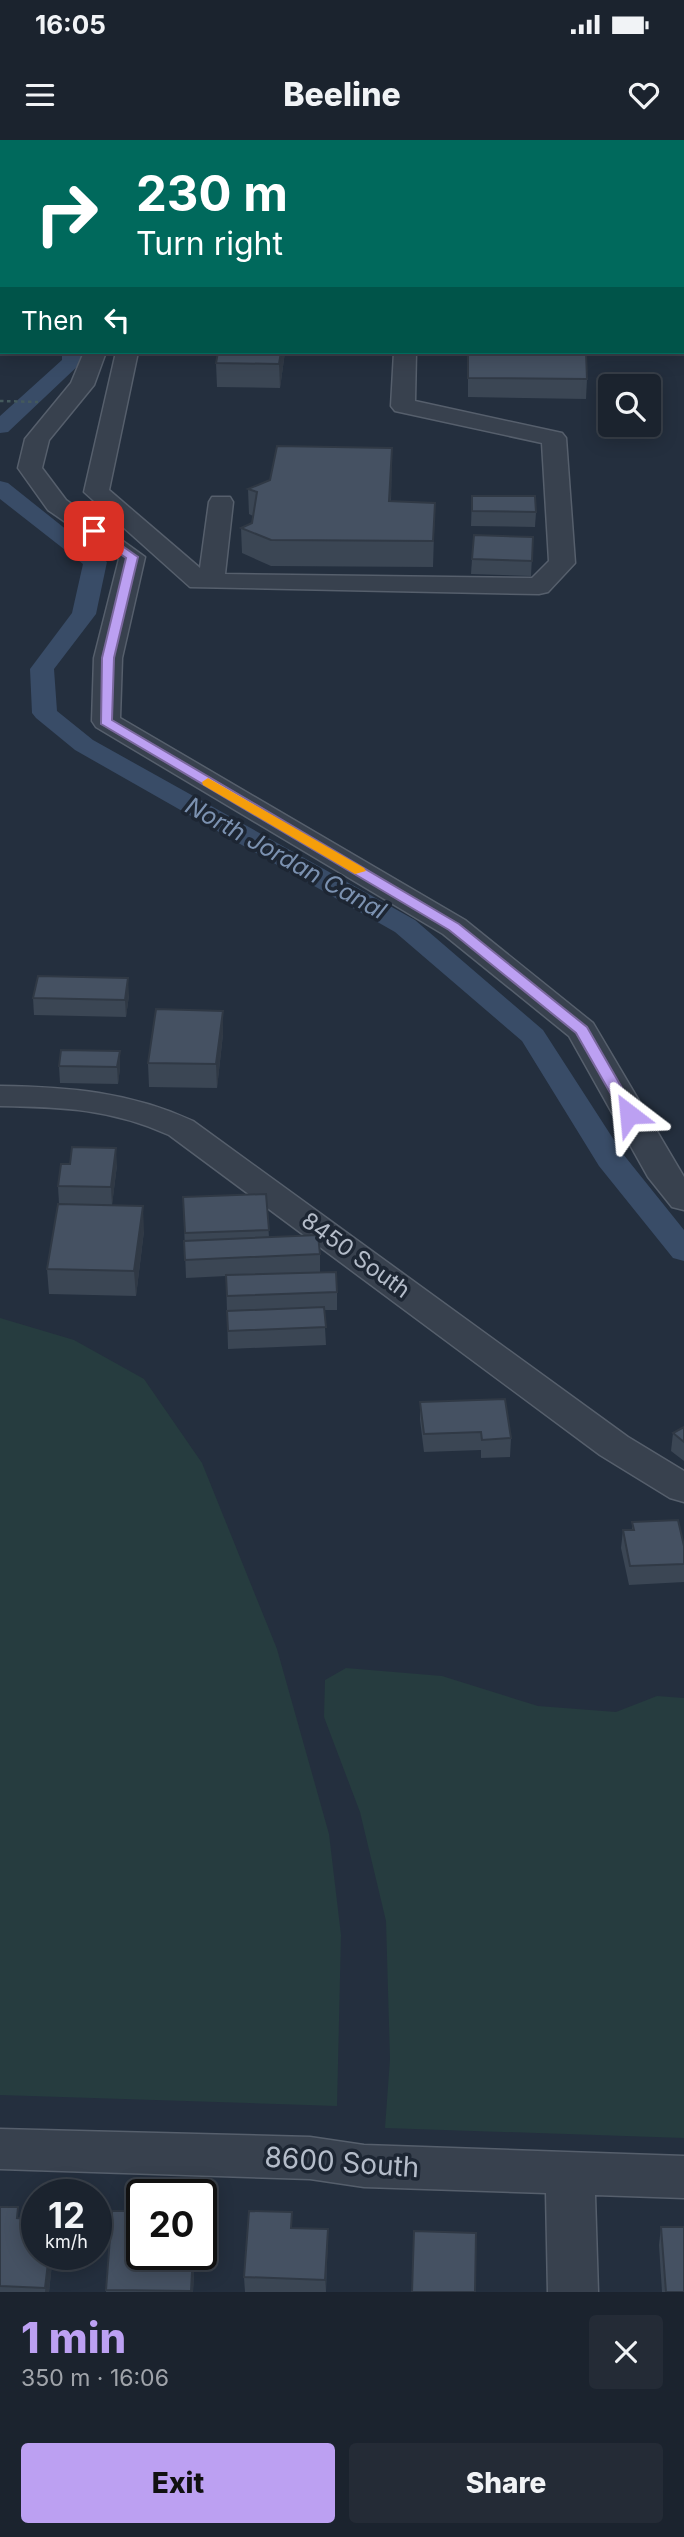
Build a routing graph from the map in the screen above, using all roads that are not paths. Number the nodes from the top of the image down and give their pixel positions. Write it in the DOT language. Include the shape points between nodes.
graph roads {
  1 [pos="94,354"];
  2 [pos="127,354"];
  3 [pos="405,354"];
  4 [pos="221,502"];
  5 [pos="211,581"];
  6 [pos="0,1096"];
  7 [pos="684,1199"];
  8 [pos="684,1489"];
  9 [pos="0,2148"];
  10 [pos="570,2174"];
  11 [pos="684,2177"];
  12 [pos="573,2292"];
  1 -- 7 [label="street" via="82,385 37,439 30,468 57,505 132,557 108,658 106,721 454,927 582,1030 665,1177"];
  2 -- 5 [label="street" via="96,492 200,581"];
  3 -- 5 [label="street" via="403,406 554,438 562,563 539,586"];
  4 -- 5 [label="street"];
  6 -- 8 [label="street, 8450 South" via="109,1101 181,1128 614,1446"];
  9 -- 10 [label="street, 8600 South" via="310,2158 364,2166"];
  10 -- 11 [label="street, 8600 South"];
  10 -- 12 [label="street"];
}
